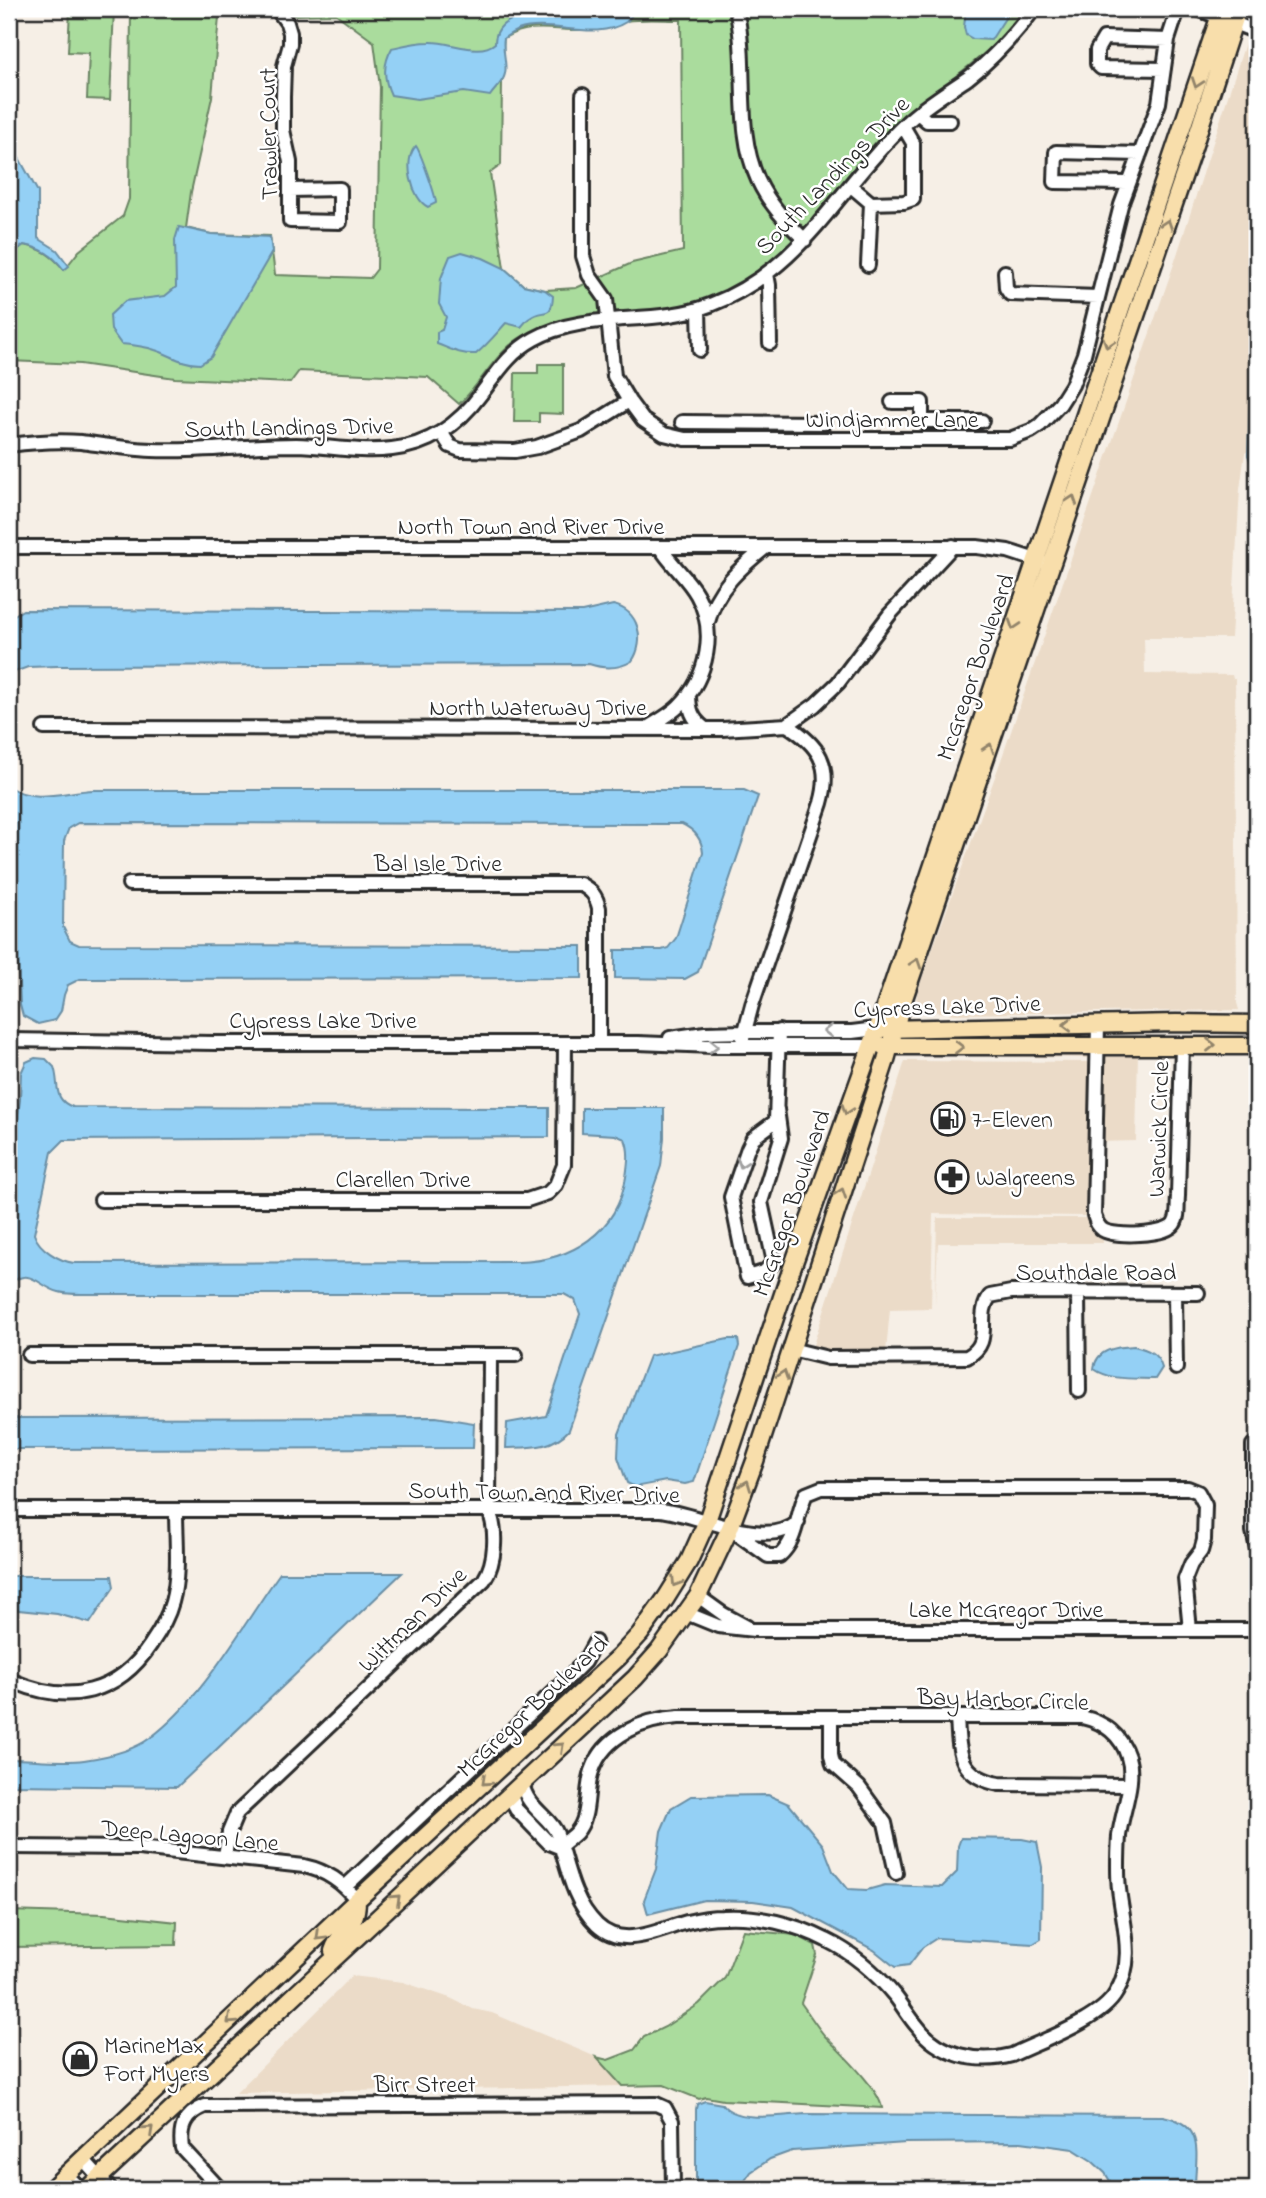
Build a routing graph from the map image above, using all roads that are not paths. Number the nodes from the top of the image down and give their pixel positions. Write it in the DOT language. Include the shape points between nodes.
graph roads {
  1 [pos="277,9"];
  2 [pos="736,9"];
  3 [pos="1034,9"];
  4 [pos="1178,9"];
  5 [pos="1198,9"];
  6 [pos="1230,14"];
  7 [pos="1257,18"];
  8 [pos="1257,33"];
  9 [pos="1168,40"];
  10 [pos="1164,69"];
  11 [pos="583,95"];
  12 [pos="918,113"];
  13 [pos="950,121"];
  14 [pos="903,126"];
  15 [pos="1140,154"];
  16 [pos="1128,183"];
  17 [pos="851,186"];
  18 [pos="290,190"];
  19 [pos="871,203"];
  20 [pos="805,240"];
  21 [pos="867,265"];
  22 [pos="1005,272"];
  23 [pos="767,274"];
  24 [pos="1098,297"];
  25 [pos="699,309"];
  26 [pos="608,322"];
  27 [pos="770,343"];
  28 [pos="700,350"];
  29 [pos="629,401"];
  30 [pos="892,402"];
  31 [pos="922,421"];
  32 [pos="982,421"];
  33 [pos="682,422"];
  34 [pos="784,423"];
  35 [pos="824,423"];
  36 [pos="441,432"];
  37 [pos="922,439"];
  38 [pos="785,440"];
  39 [pos="9,445"];
  40 [pos="953,546"];
  41 [pos="9,547"];
  42 [pos="660,547"];
  43 [pos="766,547"];
  44 [pos="1043,562"];
  45 [pos="708,624"];
  46 [pos="689,694"];
  47 [pos="787,725"];
  48 [pos="646,728"];
  49 [pos="704,728"];
  50 [pos="44,729"];
  51 [pos="129,884"];
  52 [pos="1098,1024"];
  53 [pos="1257,1024"];
  54 [pos="895,1028"];
  55 [pos="876,1029"];
  56 [pos="779,1031"];
  57 [pos="745,1032"];
  58 [pos="9,1040"];
  59 [pos="565,1043"];
  60 [pos="599,1043"];
  61 [pos="638,1043"];
  62 [pos="1182,1045"];
  63 [pos="741,1046"];
  64 [pos="870,1046"];
  65 [pos="891,1046"];
  66 [pos="1257,1046"];
  67 [pos="779,1047"];
  68 [pos="1097,1047"];
  69 [pos="777,1109"];
  70 [pos="101,1200"];
  71 [pos="803,1238"];
  72 [pos="1078,1293"];
  73 [pos="1175,1293"];
  74 [pos="1198,1293"];
  75 [pos="791,1349"];
  76 [pos="29,1355"];
  77 [pos="490,1356"];
  78 [pos="516,1356"];
  79 [pos="1176,1368"];
  80 [pos="1079,1391"];
  81 [pos="1253,1445"];
  82 [pos="9,1510"];
  83 [pos="176,1511"];
  84 [pos="489,1511"];
  85 [pos="707,1521"];
  86 [pos="798,1522"];
  87 [pos="730,1528"];
  88 [pos="1257,1549"];
  89 [pos="698,1596"];
  90 [pos="686,1614"];
  91 [pos="754,1630"];
  92 [pos="1190,1630"];
  93 [pos="1257,1630"];
  94 [pos="595,1642"];
  95 [pos="15,1682"];
  96 [pos="831,1717"];
  97 [pos="957,1717"];
  98 [pos="548,1723"];
  99 [pos="1128,1785"];
  100 [pos="516,1788"];
  101 [pos="9,1847"];
  102 [pos="559,1847"];
  103 [pos="225,1856"];
  104 [pos="896,1873"];
  105 [pos="346,1886"];
  106 [pos="357,1900"];
  107 [pos="328,1963"];
  108 [pos="83,2159"];
  109 [pos="66,2175"];
  110 [pos="105,2183"];
  111 [pos="51,2189"];
  112 [pos="81,2189"];
  113 [pos="87,2189"];
  114 [pos="220,2189"];
  115 [pos="673,2189"];
  1 -- 18 [label="street, Trawler Court" via="290,33 283,97"];
  2 -- 20 [label="street" via="746,131 755,172 776,210"];
  3 -- 12 [label="street, South Landings Drive" via="983,66"];
  4 -- 9 [label="street, Windjammer Lane"];
  5 -- 6 [label="street"];
  6 -- 7 [label="street"];
  6 -- 8 [label="street"];
  6 -- 44 [label="main road, McGregor Boulevard"];
  9 -- 10 [label="street, Windjammer Lane"];
  9 -- 10 [label="street" via="1104,38 1097,50 1101,68"];
  10 -- 15 [label="street, Windjammer Lane" via="1159,103"];
  11 -- 26 [label="street, Windjammer Lane" via="583,256 606,299"];
  12 -- 13 [label="street" via="927,121"];
  12 -- 14 [label="street, South Landings Drive"];
  14 -- 17 [label="street, South Landings Drive"];
  14 -- 19 [label="street" via="913,143 913,199"];
  15 -- 16 [label="street, Windjammer Lane"];
  15 -- 16 [label="street" via="1056,152 1055,182"];
  16 -- 24 [label="street, Windjammer Lane"];
  17 -- 19 [label="street"];
  17 -- 20 [label="street, South Landings Drive"];
  18 -- 18 [label="street, Trawler Court" via="290,221 340,222 340,189"];
  19 -- 21 [label="street"];
  20 -- 23 [label="street, South Landings Drive"];
  22 -- 24 [label="street" via="1010,294"];
  23 -- 25 [label="street, South Landings Drive"];
  23 -- 27 [label="street"];
  24 -- 37 [label="street, Windjammer Lane" via="1072,385 1040,425 1010,439"];
  25 -- 26 [label="street, South Landings Drive"];
  25 -- 28 [label="street"];
  26 -- 29 [label="street, Windjammer Lane" via="611,366"];
  26 -- 36 [label="street, South Landings Drive" via="563,327 522,346 474,403"];
  29 -- 36 [label="street" via="581,431 525,450 460,450 450,446"];
  29 -- 38 [label="street, Windjammer Lane" via="653,429 674,438"];
  30 -- 31 [label="street" via="922,402"];
  31 -- 32 [label="street"];
  31 -- 37 [label="street"];
  33 -- 34 [label="street"];
  34 -- 35 [label="street"];
  34 -- 38 [label="street"];
  36 -- 39 [label="street, South Landings Drive" via="405,447 368,450 294,445 155,450 71,442"];
  37 -- 38 [label="street, Windjammer Lane"];
  40 -- 43 [label="street, North Town and River Drive"];
  40 -- 44 [label="street, North Town and River Drive" via="988,548"];
  40 -- 47 [label="street" via="890,614 838,683"];
  41 -- 42 [label="street, North Town and River Drive"];
  42 -- 43 [label="street, North Town and River Drive"];
  42 -- 45 [label="street" via="696,592"];
  43 -- 45 [label="street" via="727,582"];
  54 -- 44 [label="main road, McGregor Boulevard, one-way"];
  44 -- 55 [label="main road, McGregor Boulevard, one-way"];
  45 -- 46 [label="street" via="705,661"];
  46 -- 48 [label="street" via="670,714"];
  46 -- 49 [label="street" via="694,720"];
  47 -- 49 [label="street, North Waterway Drive"];
  47 -- 57 [label="street" via="817,750 826,782"];
  48 -- 49 [label="street, North Waterway Drive"];
  48 -- 50 [label="street, North Waterway Drive"];
  51 -- 60 [label="street, Bal Isle Drive" via="580,884 597,898 600,908"];
  52 -- 53 [label="main road, Cypress Lake Drive"];
  52 -- 54 [label="main road, Cypress Lake Drive, one-way"];
  52 -- 68 [label="street, Warwick Circle"];
  54 -- 55 [label="main road, Cypress Lake Drive"];
  54 -- 65 [label="main road, McGregor Boulevard"];
  55 -- 56 [label="street, Cypress Lake Drive, one-way"];
  55 -- 64 [label="main road, McGregor Boulevard"];
  56 -- 57 [label="street, Cypress Lake Drive"];
  56 -- 67 [label="street"];
  57 -- 61 [label="street, Cypress Lake Drive"];
  57 -- 63 [label="street"];
  58 -- 59 [label="street, Cypress Lake Drive"];
  59 -- 60 [label="street, Cypress Lake Drive"];
  59 -- 70 [label="street, Clarellen Drive" via="564,1165 556,1185 538,1198"];
  60 -- 61 [label="street, Cypress Lake Drive"];
  61 -- 63 [label="street, Cypress Lake Drive, one-way"];
  62 -- 66 [label="main road, Cypress Lake Drive, one-way"];
  62 -- 68 [label="main road, Cypress Lake Drive"];
  62 -- 68 [label="street, Warwick Circle" via="1177,1217 1173,1226 1155,1233 1105,1231 1094,1215"];
  63 -- 67 [label="street, Cypress Lake Drive"];
  64 -- 65 [label="main road, Cypress Lake Drive"];
  64 -- 67 [label="street, Cypress Lake Drive"];
  64 -- 71 [label="main road, McGregor Boulevard, one-way"];
  65 -- 68 [label="main road, Cypress Lake Drive, one-way"];
  75 -- 65 [label="main road, McGregor Boulevard, one-way"];
  67 -- 69 [label="street"];
  69 -- 69 [label="street, one-way" via="776,1121 753,1138 731,1197 747,1277 764,1272 774,1262 761,1202 781,1138"];
  71 -- 75 [label="main road" via="804,1252 781,1332"];
  71 -- 85 [label="main road, McGregor Boulevard"];
  72 -- 73 [label="street, Southdale Road"];
  72 -- 75 [label="street, Southdale Road" via="990,1296 984,1304 982,1345 967,1357 828,1358"];
  72 -- 80 [label="street"];
  73 -- 74 [label="street, Southdale Road"];
  73 -- 79 [label="street"];
  87 -- 75 [label="main road, McGregor Boulevard, one-way"];
  76 -- 77 [label="street"];
  77 -- 78 [label="street"];
  77 -- 84 [label="street, Wittman Drive"];
  81 -- 88 [label="street"];
  82 -- 83 [label="street, South Town and River Drive"];
  83 -- 84 [label="street, South Town and River Drive"];
  83 -- 95 [label="street" via="172,1604 138,1661 116,1680 76,1694 54,1694"];
  84 -- 85 [label="street, South Town and River Drive" via="660,1510"];
  84 -- 103 [label="street, Wittman Drive" via="494,1521 492,1560 484,1580 244,1805 232,1822"];
  85 -- 87 [label="street, South Town and River Drive"];
  85 -- 98 [label="main road, McGregor Boulevard, one-way" via="689,1562 640,1634"];
  86 -- 87 [label="street, South Town and River Drive" via="782,1532"];
  86 -- 87 [label="street" via="784,1552 774,1556"];
  86 -- 92 [label="street" via="806,1494 821,1488 1194,1490 1204,1500 1204,1541 1185,1578"];
  87 -- 89 [label="main road, McGregor Boulevard"];
  89 -- 90 [label="main road, McGregor Boulevard"];
  89 -- 91 [label="street, Lake McGregor Drive"];
  90 -- 91 [label="street, Lake McGregor Drive" via="718,1626"];
  100 -- 90 [label="main road, McGregor Boulevard, one-way" via="636,1677"];
  91 -- 92 [label="street, Lake McGregor Drive"];
  92 -- 93 [label="street, Lake McGregor Drive"];
  94 -- 105 [label="street" via="567,1679"];
  96 -- 97 [label="street, Bay Harbor Circle"];
  96 -- 102 [label="street, Bay Harbor Circle" via="679,1717 637,1725 598,1758 589,1779 583,1821"];
  96 -- 104 [label="street" via="833,1764 859,1787 884,1823"];
  97 -- 99 [label="street, Bay Harbor Circle" via="1094,1720 1112,1731 1125,1749 1130,1764"];
  97 -- 99 [label="street" via="959,1752 965,1766 986,1782"];
  98 -- 100 [label="main road" via="508,1775 508,1785"];
  98 -- 106 [label="main road, McGregor Boulevard, one-way"];
  99 -- 102 [label="street, Bay Harbor Circle" via="1118,1863 1128,1957 1117,1992 1088,2018 999,2059 967,2057 940,2047 864,1964 826,1940 787,1925 725,1917 632,1938 604,1931 584,1908"];
  100 -- 102 [label="street" via="516,1809"];
  107 -- 100 [label="main road, McGregor Boulevard, one-way"];
  101 -- 103 [label="street, Deep Lagoon Lane" via="139,1848"];
  103 -- 105 [label="street, Deep Lagoon Lane" via="316,1869"];
  105 -- 106 [label="street, Deep Lagoon Lane"];
  106 -- 107 [label="main road" via="355,1920 336,1942"];
  106 -- 108 [label="main road, McGregor Boulevard, one-way"];
  110 -- 107 [label="main road, McGregor Boulevard, one-way"];
  108 -- 109 [label="main road, McGregor Boulevard"];
  108 -- 110 [label="street"];
  109 -- 111 [label="main road, McGregor Boulevard"];
  109 -- 112 [label="street"];
  110 -- 113 [label="main road, McGregor Boulevard"];
  114 -- 115 [label="street, Birr Street" via="182,2148 182,2128 188,2116 205,2106 656,2104 665,2108 672,2121"];
}
